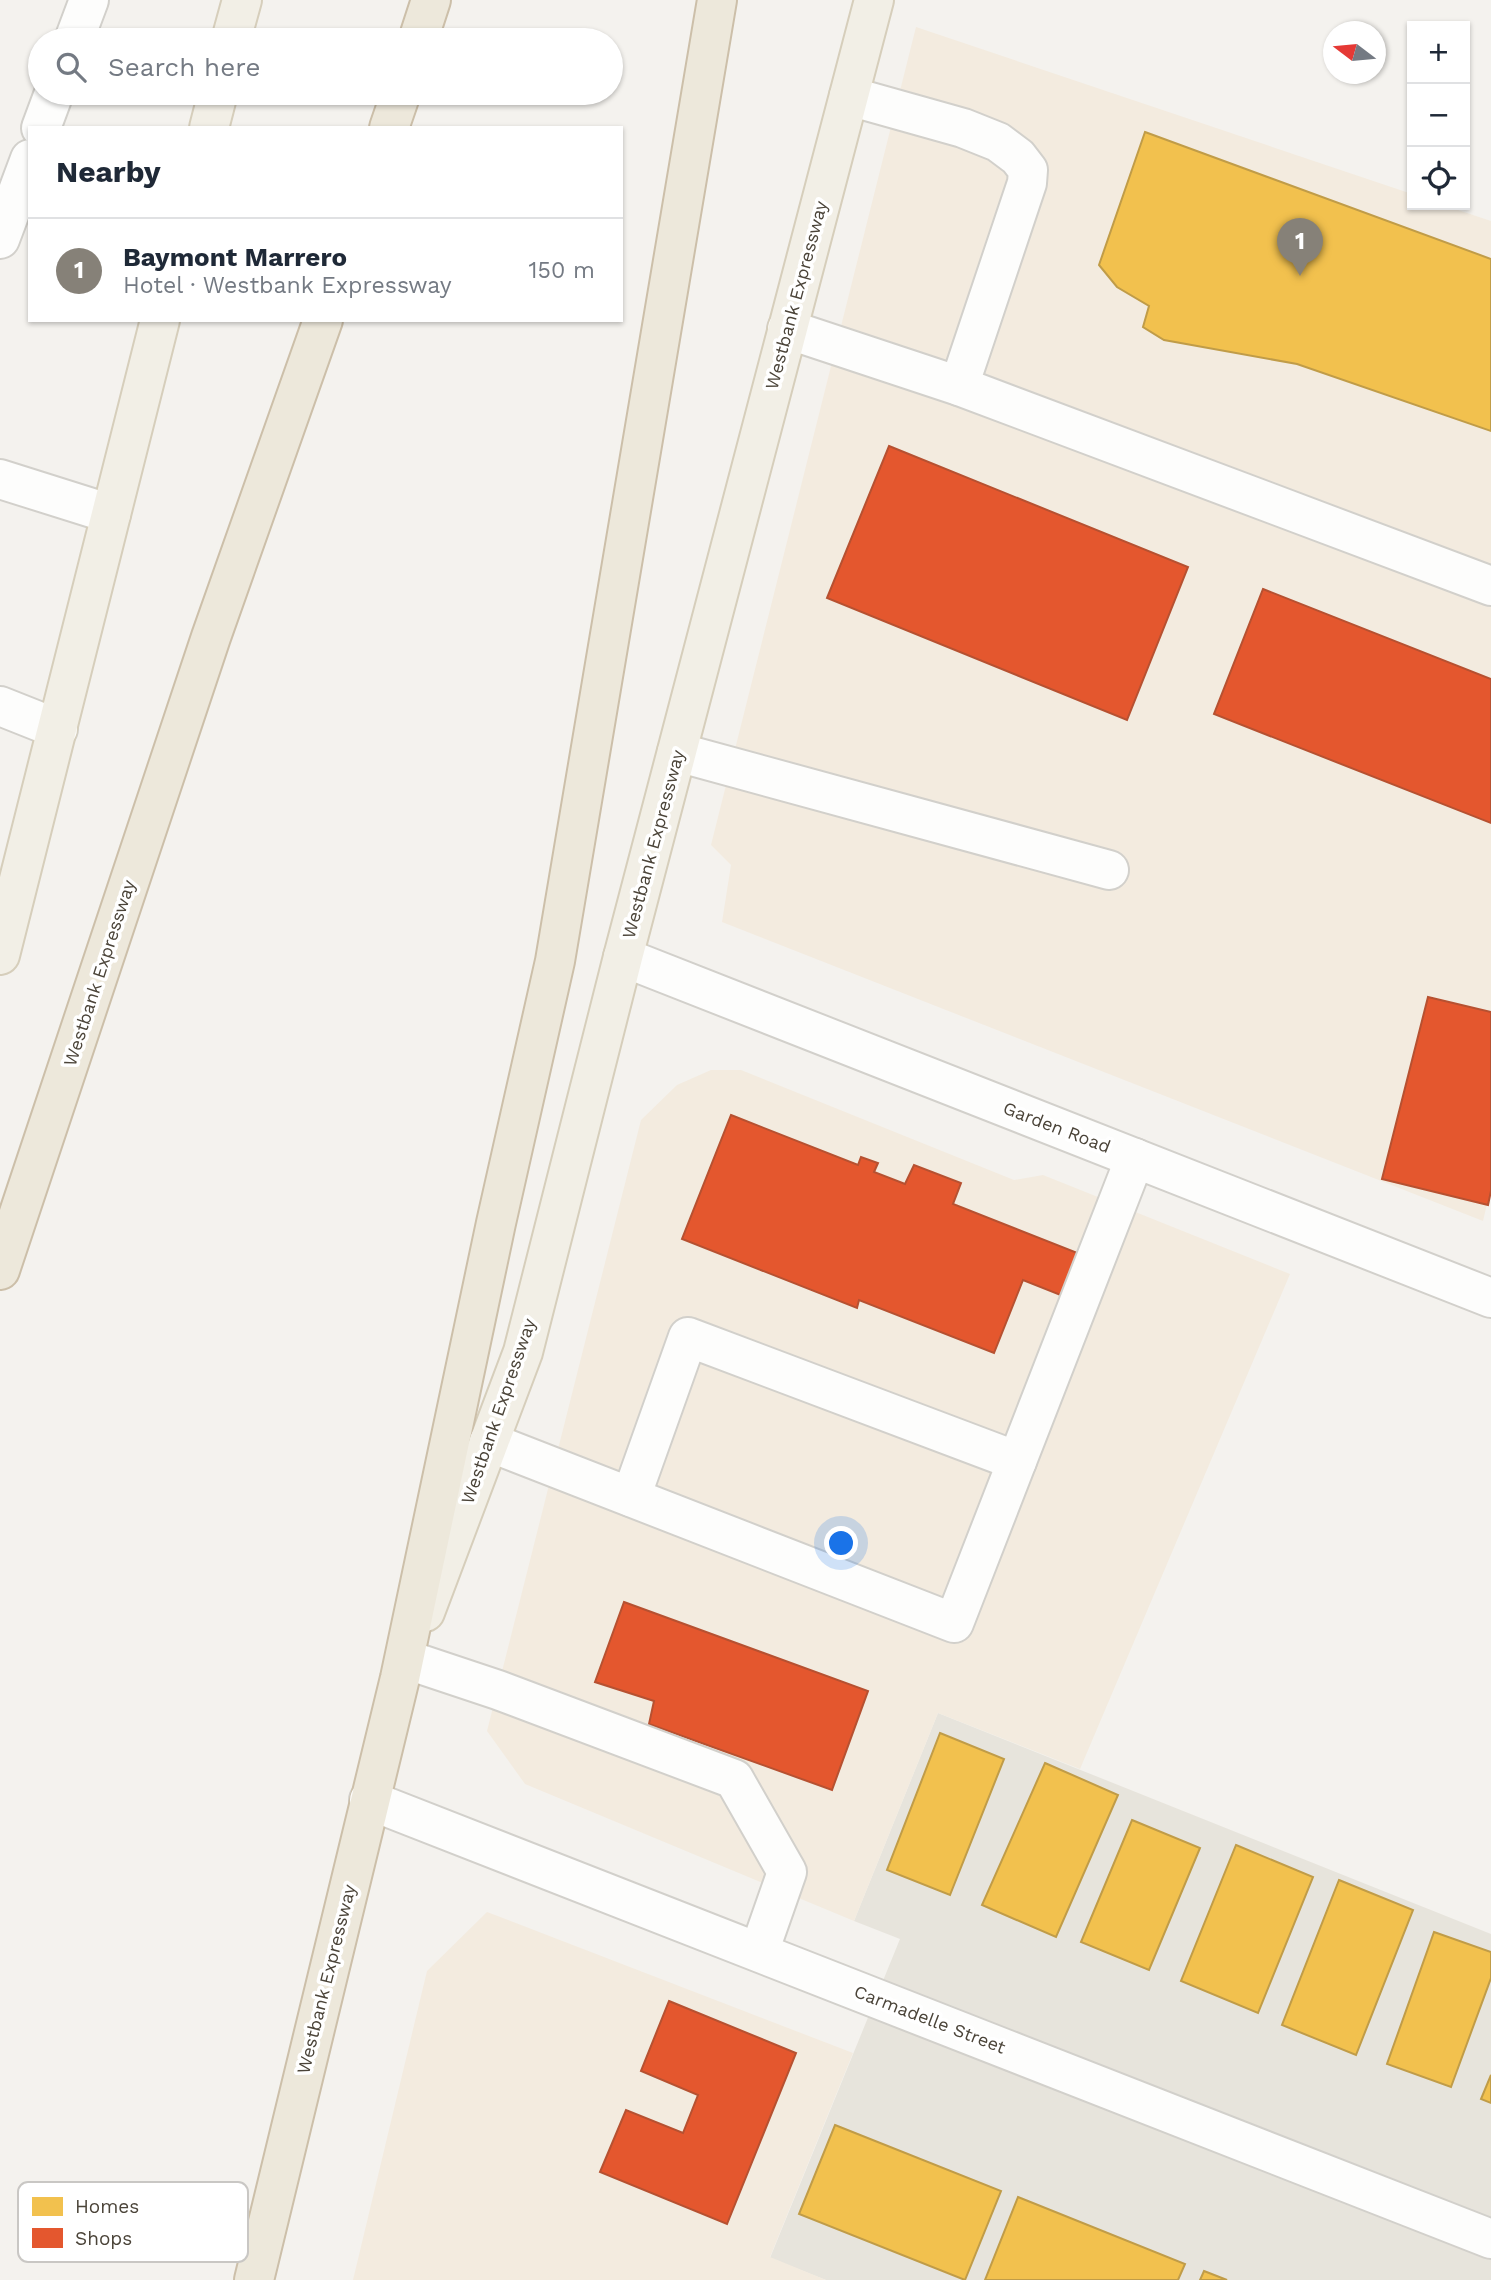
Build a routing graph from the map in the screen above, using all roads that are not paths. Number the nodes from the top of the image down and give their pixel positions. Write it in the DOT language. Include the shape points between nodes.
graph roads {
  1 [pos="89,0"];
  2 [pos="242,0"];
  3 [pos="431,0"];
  4 [pos="717,0"];
  5 [pos="874,0"];
  6 [pos="78,28"];
  7 [pos="234,28"];
  8 [pos="422,28"];
  9 [pos="849,96"];
  10 [pos="50,105"];
  11 [pos="215,105"];
  12 [pos="397,105"];
  13 [pos="42,126"];
  14 [pos="210,126"];
  15 [pos="390,126"];
  16 [pos="28,164"];
  17 [pos="0,239"];
  18 [pos="159,322"];
  19 [pos="322,322"];
  20 [pos="787,329"];
  21 [pos="960,386"];
  22 [pos="0,479"];
  23 [pos="111,514"];
  24 [pos="1491,586"];
  25 [pos="0,706"];
  26 [pos="58,729"];
  27 [pos="677,752"];
  28 [pos="1109,870"];
  29 [pos="0,955"];
  30 [pos="623,957"];
  31 [pos="1135,1158"];
  32 [pos="0,1270"];
  33 [pos="1491,1298"];
  34 [pos="489,1442"];
  35 [pos="1017,1461"];
  36 [pos="631,1497"];
  37 [pos="404,1669"];
  38 [pos="369,1800"];
  39 [pos="759,1952"];
  40 [pos="1491,2239"];
  41 [pos="254,2280"];
  1 -- 6 [label="street"];
  2 -- 7 [label="main road"];
  3 -- 8 [label="highway"];
  4 -- 37 [label="highway, Westbank Expressway" via="555,961"];
  5 -- 9 [label="main road, Westbank Expressway"];
  9 -- 20 [label="main road, Westbank Expressway"];
  9 -- 21 [label="street" via="998,142 1028,170"];
  10 -- 13 [label="street"];
  11 -- 14 [label="main road"];
  12 -- 15 [label="highway"];
  16 -- 17 [label="street"];
  18 -- 23 [label="main road"];
  19 -- 32 [label="highway, Westbank Expressway" via="211,637"];
  20 -- 21 [label="street"];
  20 -- 27 [label="main road, Westbank Expressway"];
  21 -- 24 [label="street"];
  22 -- 23 [label="street"];
  23 -- 26 [label="main road"];
  25 -- 26 [label="street"];
  26 -- 29 [label="main road"];
  27 -- 28 [label="street"];
  27 -- 30 [label="main road, Westbank Expressway"];
  30 -- 31 [label="street, Garden Road"];
  30 -- 34 [label="main road, Westbank Expressway" via="523,1352"];
  31 -- 33 [label="street, Garden Road"];
  31 -- 35 [label="street"];
  34 -- 36 [label="street"];
  34 -- 37 [label="main road, Westbank Expressway"];
  35 -- 36 [label="street" via="954,1623"];
  35 -- 36 [label="street" via="688,1337"];
  37 -- 38 [label="highway, Westbank Expressway"];
  37 -- 39 [label="street" via="498,1690 734,1779 787,1872"];
  38 -- 39 [label="street, Carmadelle Street"];
  38 -- 41 [label="highway, Westbank Expressway"];
  39 -- 40 [label="street, Carmadelle Street"];
}
